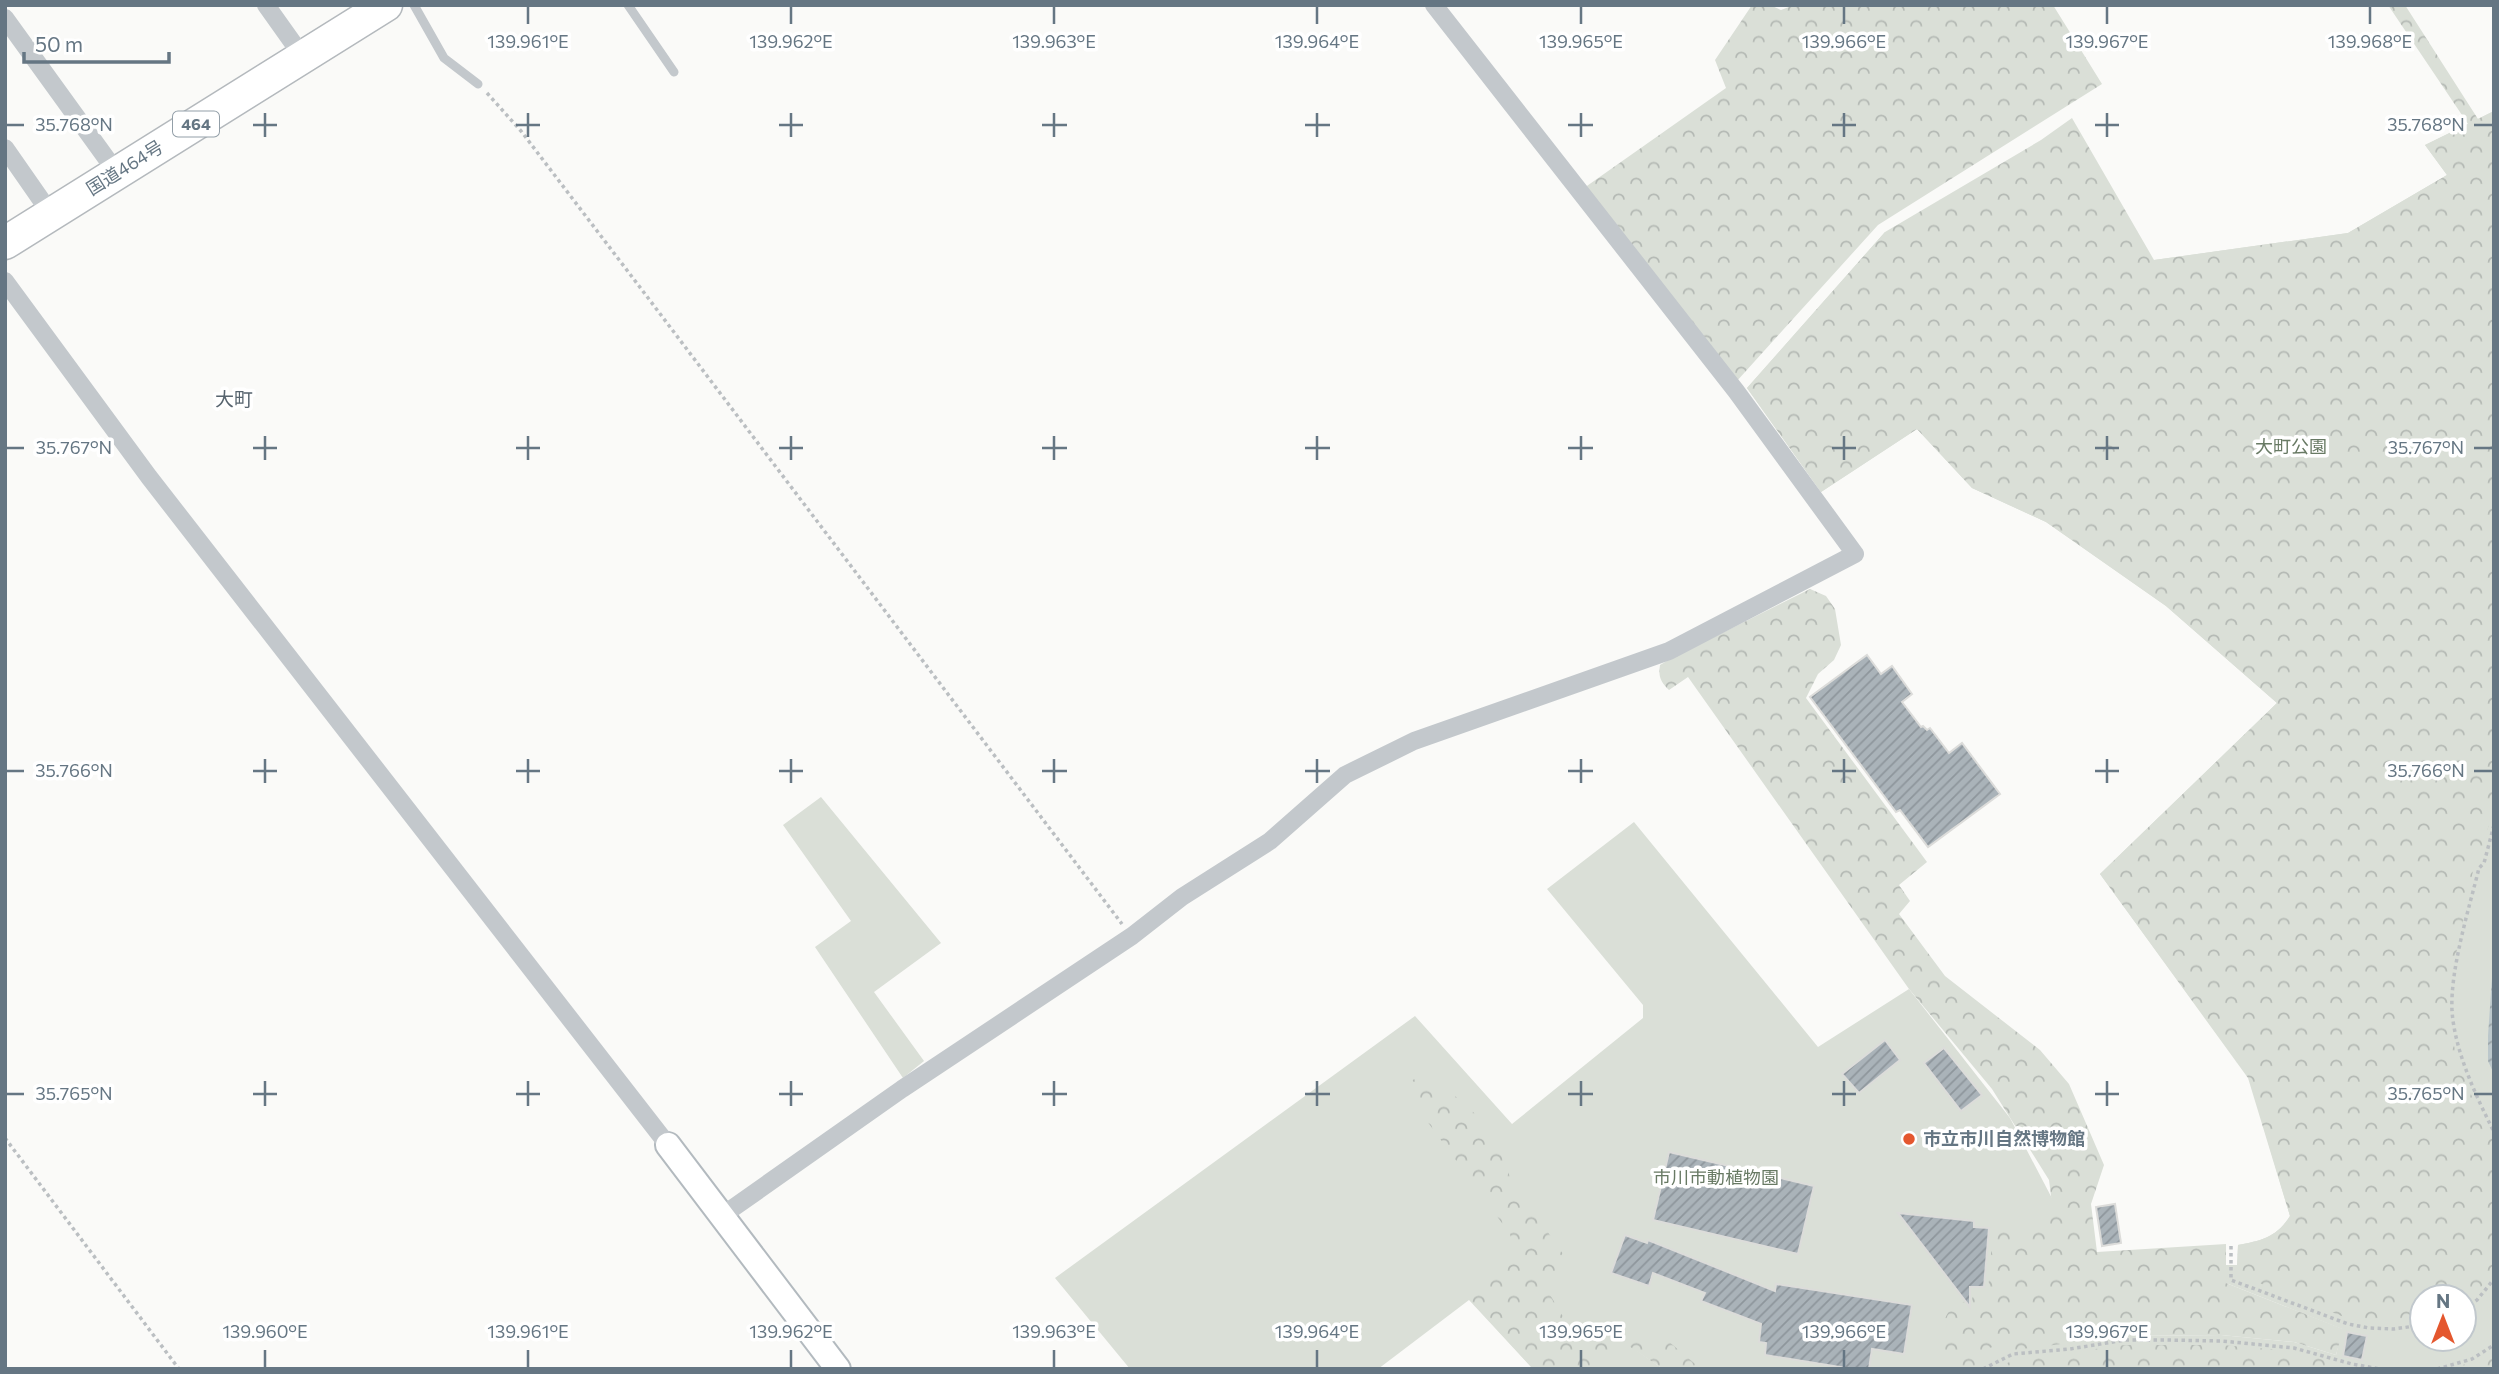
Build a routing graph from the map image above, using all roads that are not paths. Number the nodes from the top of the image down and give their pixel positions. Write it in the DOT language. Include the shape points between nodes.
graph roads {
  1 [pos="266,5"];
  2 [pos="386,5"];
  3 [pos="414,5"];
  4 [pos="628,5"];
  5 [pos="1434,5"];
  6 [pos="5,18"];
  7 [pos="303,57"];
  8 [pos="674,72"];
  9 [pos="478,84"];
  10 [pos="5,148"];
  11 [pos="117,173"];
  12 [pos="51,214"];
  13 [pos="5,243"];
  14 [pos="5,281"];
  15 [pos="667,1145"];
  16 [pos="723,1215"];
  17 [pos="838,1369"];
  1 -- 7 [label="street"];
  2 -- 7 [label="highway, 国道464号 / 464"];
  3 -- 9 [label="lane" via="444,58"];
  4 -- 8 [label="lane"];
  5 -- 16 [label="street" via="1736,391 1855,554 1668,651 1414,741 1345,775 1270,841"];
  6 -- 11 [label="street"];
  7 -- 11 [label="highway, 国道464号 / 464"];
  10 -- 12 [label="street"];
  11 -- 12 [label="highway, 国道464号 / 464"];
  12 -- 13 [label="highway, 国道464号 / 464"];
  14 -- 15 [label="street" via="149,477"];
  15 -- 16 [label="street"];
  16 -- 17 [label="street"];
}
